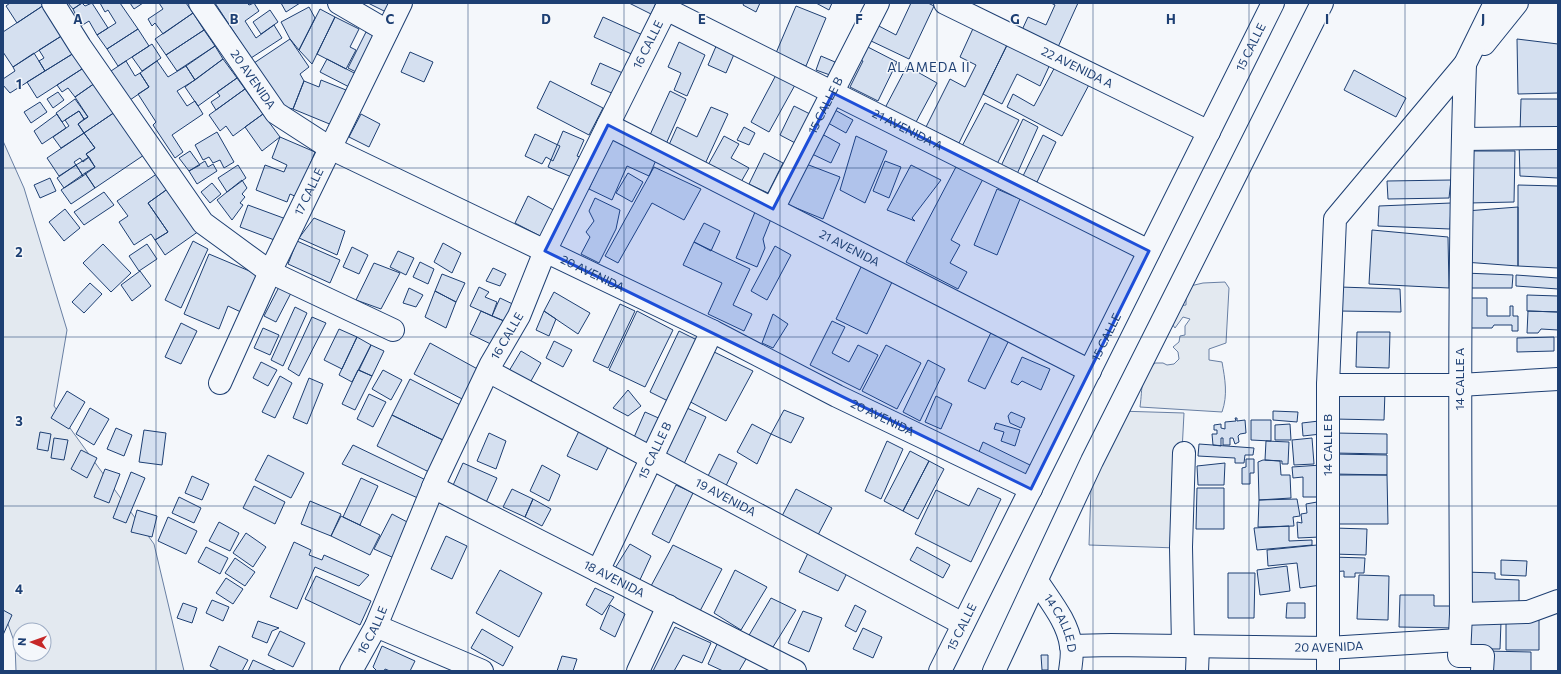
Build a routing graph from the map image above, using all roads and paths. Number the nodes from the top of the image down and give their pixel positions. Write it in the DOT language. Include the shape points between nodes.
graph roads {
  1 [pos="53,3"];
  2 [pos="200,3"];
  3 [pos="339,3"];
  4 [pos="401,3"];
  5 [pos="878,3"];
  6 [pos="1273,3"];
  7 [pos="1322,3"];
  8 [pos="1495,3"];
  9 [pos="1517,3"];
  10 [pos="668,6"];
  11 [pos="957,6"];
  12 [pos="387,31"];
  13 [pos="1465,64"];
  14 [pos="833,93"];
  15 [pos="608,125"];
  16 [pos="1209,132"];
  17 [pos="1558,138"];
  18 [pos="1463,139"];
  19 [pos="330,148"];
  20 [pos="773,209"];
  21 [pos="1335,219"];
  22 [pos="545,251"];
  23 [pos="1149,251"];
  24 [pos="270,272"];
  25 [pos="393,330"];
  26 [pos="712,331"];
  27 [pos="488,371"];
  28 [pos="1090,371"];
  29 [pos="1558,379"];
  30 [pos="220,383"];
  31 [pos="1328,385"];
  32 [pos="1460,385"];
  33 [pos="1184,452"];
  34 [pos="652,458"];
  35 [pos="433,487"];
  36 [pos="1031,489"];
  37 [pos="598,570"];
  38 [pos="1037,581"];
  39 [pos="1558,601"];
  40 [pos="668,606"];
  41 [pos="1461,614"];
  42 [pos="964,624"];
  43 [pos="376,626"];
  44 [pos="1459,640"];
  45 [pos="1072,646"];
  46 [pos="1190,646"];
  47 [pos="1328,648"];
  48 [pos="351,671"];
  49 [pos="482,671"];
  50 [pos="638,671"];
  51 [pos="795,671"];
  52 [pos="940,671"];
  53 [pos="994,671"];
  54 [pos="1070,671"];
  55 [pos="1197,671"];
  56 [pos="1328,671"];
  57 [pos="1482,671"];
  1 -- 24 [label="street" via="203,223"];
  2 -- 19 [label="street, 20 AVENIDA" via="276,113"];
  3 -- 12 [label="street"];
  4 -- 12 [label="street, 17 CALLE"];
  5 -- 14 [label="street, 15 CALLE B"];
  6 -- 16 [label="street, 15 CALLE"];
  7 -- 38 [label="street" via="1092,462"];
  8 -- 13 [label="street, 14 CALLE A"];
  9 -- 13 [label="street" via="1491,37"];
  10 -- 14 [label="street, 21 AVENIDA A"];
  10 -- 15 [label="street, 16 CALLE"];
  11 -- 16 [label="street, 22 AVENIDA A"];
  12 -- 19 [label="street, 17 CALLE"];
  13 -- 18 [label="street, 14 CALLE A"];
  13 -- 21 [label="street, 14 CALLE A"];
  14 -- 20 [label="street, 15 CALLE B"];
  14 -- 23 [label="street, 21 AVENIDA A"];
  15 -- 20 [label="street, 21 AVENIDA"];
  15 -- 22 [label="street, 16 CALLE"];
  16 -- 23 [label="street, 15 CALLE"];
  17 -- 18 [label="street"];
  18 -- 32 [label="street, 14 CALLE A"];
  19 -- 22 [label="street, 20 AVENIDA"];
  19 -- 24 [label="street, 17 CALLE"];
  20 -- 28 [label="street, 21 AVENIDA"];
  21 -- 31 [label="street, 14 CALLE B"];
  22 -- 26 [label="street, 20 AVENIDA"];
  22 -- 27 [label="street, 16 CALLE" via="519,316"];
  23 -- 28 [label="street, 15 CALLE"];
  24 -- 25 [label="street"];
  24 -- 30 [label="street, 17 CALLE"];
  26 -- 34 [label="street, 15 CALLE B"];
  26 -- 36 [label="street, 20 AVENIDA" via="837,396"];
  27 -- 34 [label="street, 19 AVENIDA"];
  27 -- 35 [label="street, 16 CALLE"];
  28 -- 36 [label="street, 15 CALLE"];
  29 -- 32 [label="street"];
  31 -- 32 [label="street"];
  31 -- 47 [label="street, 14 CALLE B"];
  32 -- 41 [label="street, 14 CALLE A"];
  33 -- 46 [label="street" via="1181,547"];
  34 -- 37 [label="street, 15 CALLE B"];
  34 -- 42 [label="street, 19 AVENIDA"];
  35 -- 37 [label="street, 18 AVENIDA"];
  35 -- 43 [label="street, 16 CALLE"];
  36 -- 42 [label="street, 15 CALLE"];
  37 -- 40 [label="street, 18 AVENIDA"];
  38 -- 45 [label="street, 14 CALLE D" via="1059,614"];
  38 -- 53 [label="street"];
  39 -- 41 [label="street" via="1528,612"];
  40 -- 50 [label="street"];
  40 -- 51 [label="street, 18 AVENIDA"];
  41 -- 44 [label="street, 14 CALLE A"];
  42 -- 52 [label="street, 15 CALLE"];
  43 -- 48 [label="street, 16 CALLE"];
  43 -- 49 [label="street"];
  44 -- 47 [label="street, 20 AVENIDA"];
  44 -- 57 [label="street, 14 CALLE A" via="1460,656 1483,656"];
  45 -- 46 [label="street, 20 AVENIDA"];
  45 -- 54 [label="street, 14 CALLE D"];
  46 -- 47 [label="street, 20 AVENIDA"];
  46 -- 55 [label="street"];
  47 -- 56 [label="street, 14 CALLE B"];
}
